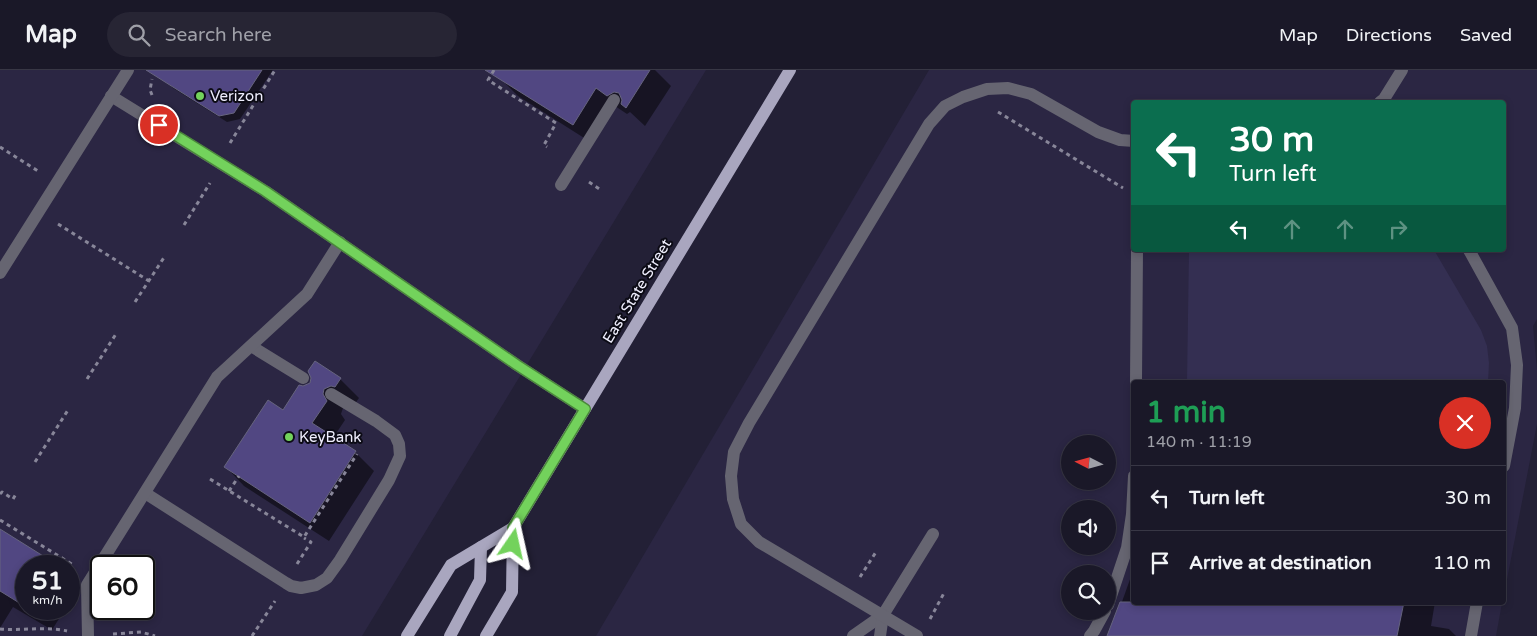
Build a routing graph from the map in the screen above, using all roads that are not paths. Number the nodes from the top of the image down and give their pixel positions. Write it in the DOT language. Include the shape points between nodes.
graph roads {
  1 [pos="128,70"];
  2 [pos="782,70"];
  3 [pos="790,70"];
  4 [pos="1402,70"];
  5 [pos="782,83"];
  6 [pos="111,96"];
  7 [pos="614,100"];
  8 [pos="1384,100"];
  9 [pos="1131,141"];
  10 [pos="561,185"];
  11 [pos="340,242"];
  12 [pos="1137,252"];
  13 [pos="1469,252"];
  14 [pos="0,273"];
  15 [pos="251,346"];
  16 [pos="303,378"];
  17 [pos="1136,380"];
  18 [pos="331,394"];
  19 [pos="585,409"];
  20 [pos="1506,455"];
  21 [pos="145,493"];
  22 [pos="1131,521"];
  23 [pos="513,528"];
  24 [pos="933,534"];
  25 [pos="480,547"];
  26 [pos="1116,581"];
  27 [pos="1476,605"];
  28 [pos="883,615"];
  29 [pos="1100,620"];
  30 [pos="88,636"];
  31 [pos="406,636"];
  32 [pos="450,636"];
  33 [pos="486,636"];
  34 [pos="854,636"];
  35 [pos="880,636"];
  36 [pos="917,636"];
  37 [pos="1090,636"];
  38 [pos="1471,636"];
  1 -- 6 [label="lane"];
  2 -- 5 [label="main road"];
  3 -- 5 [label="main road, East State Street"];
  4 -- 8 [label="lane"];
  5 -- 19 [label="main road, East State Street"];
  6 -- 11 [label="lane" via="265,191"];
  6 -- 14 [label="lane"];
  7 -- 10 [label="lane"];
  9 -- 28 [label="lane" via="1098,132 1031,94 1008,88 987,89 945,106 929,124 749,423 734,452 731,476 733,498 741,524 759,542"];
  11 -- 15 [label="lane" via="307,294"];
  11 -- 19 [label="lane"];
  12 -- 17 [label="lane"];
  13 -- 20 [label="lane" via="1512,328 1517,365 1515,408"];
  15 -- 16 [label="lane"];
  15 -- 21 [label="lane" via="217,377"];
  18 -- 21 [label="lane" via="394,434 400,456 340,560 328,578 316,586 291,586"];
  19 -- 23 [label="main road, East State Street"];
  21 -- 30 [label="lane" via="87,585"];
  22 -- 26 [label="lane" via="1127,548"];
  23 -- 25 [label="main road, East State Street"];
  23 -- 33 [label="main road" via="512,592"];
  24 -- 28 [label="lane"];
  25 -- 31 [label="main road, East State Street" via="451,565"];
  25 -- 32 [label="main road" via="480,580"];
  27 -- 38 [label="lane"];
  28 -- 34 [label="lane"];
  28 -- 35 [label="lane"];
  28 -- 36 [label="lane"];
  29 -- 37 [label="lane"];
}
